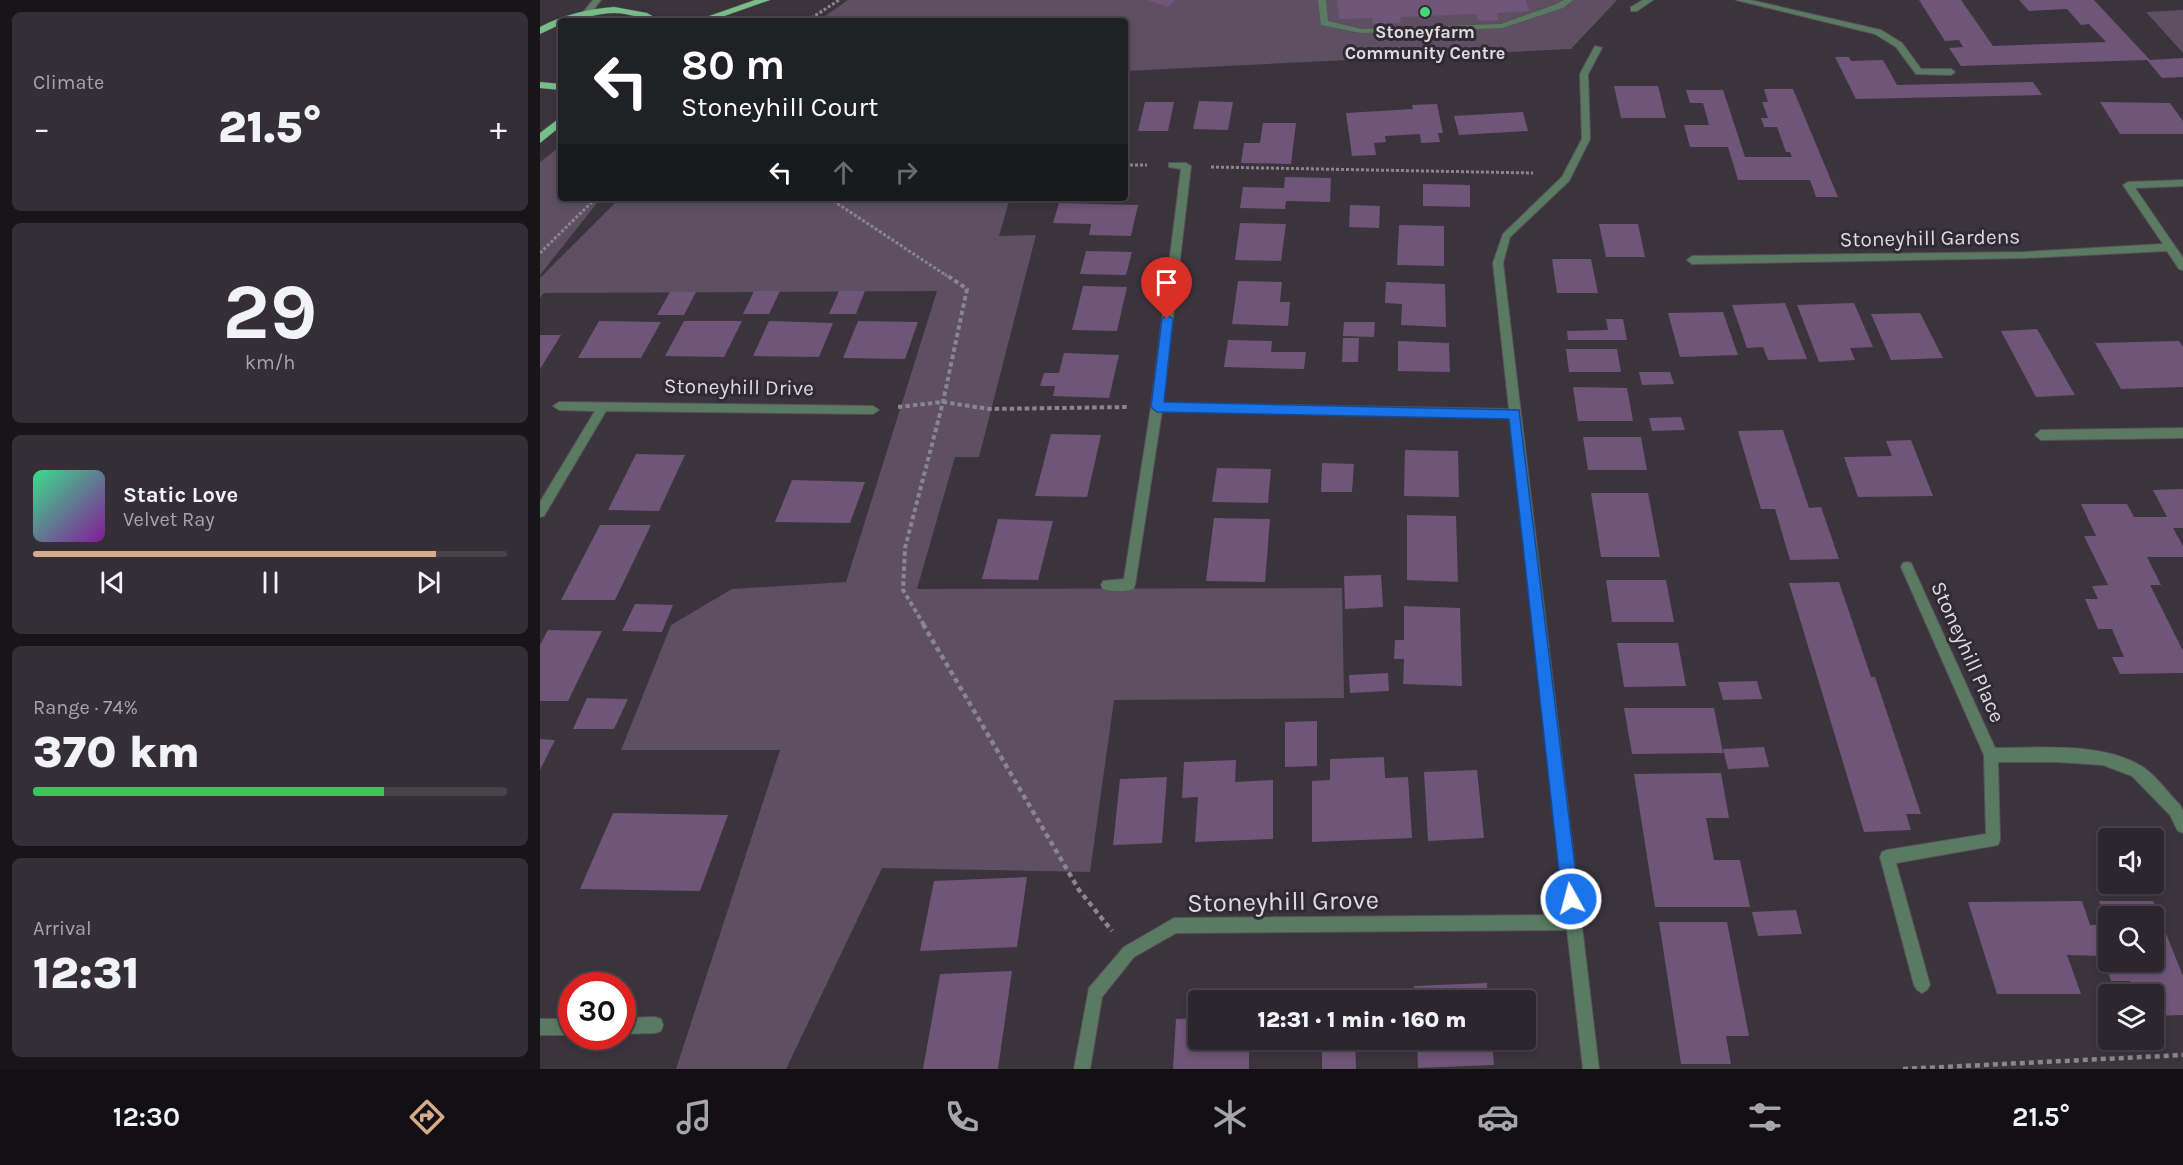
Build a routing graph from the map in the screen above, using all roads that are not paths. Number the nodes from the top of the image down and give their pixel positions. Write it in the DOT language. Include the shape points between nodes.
graph roads {
  1 [pos="597,0"];
  2 [pos="765,0"];
  3 [pos="1322,0"];
  4 [pos="1569,0"];
  5 [pos="1649,0"];
  6 [pos="1740,0"];
  7 [pos="1634,9"];
  8 [pos="588,11"];
  9 [pos="566,18"];
  10 [pos="653,18"];
  11 [pos="709,18"];
  12 [pos="558,22"];
  13 [pos="540,31"];
  14 [pos="1598,48"];
  15 [pos="1951,72"];
  16 [pos="540,85"];
  17 [pos="558,87"];
  18 [pos="558,123"];
  19 [pos="540,139"];
  20 [pos="1172,165"];
  21 [pos="2183,183"];
  22 [pos="2169,247"];
  23 [pos="1692,260"];
  24 [pos="2183,266"];
  25 [pos="559,406"];
  26 [pos="603,407"];
  27 [pos="1157,407"];
  28 [pos="873,410"];
  29 [pos="1515,414"];
  30 [pos="2183,433"];
  31 [pos="2041,435"];
  32 [pos="540,512"];
  33 [pos="1907,567"];
  34 [pos="1107,585"];
  35 [pos="1990,755"];
  36 [pos="2183,826"];
  37 [pos="1574,922"];
  38 [pos="1922,985"];
  39 [pos="655,1025"];
  40 [pos="636,1026"];
  41 [pos="540,1027"];
  42 [pos="558,1027"];
  43 [pos="1082,1069"];
  44 [pos="1591,1069"];
  1 -- 8 [label="street"];
  2 -- 11 [label="main road"];
  3 -- 4 [label="street" via="1324,23 1361,31 1502,26"];
  5 -- 7 [label="street"];
  6 -- 15 [label="street" via="1878,32 1899,45 1919,72"];
  8 -- 9 [label="main road"];
  8 -- 10 [label="main road" via="632,9"];
  12 -- 13 [label="main road"];
  14 -- 29 [label="street" via="1584,74 1586,139 1566,179 1506,236 1498,263"];
  16 -- 17 [label="main road"];
  18 -- 19 [label="main road"];
  20 -- 27 [label="street" via="1186,166"];
  21 -- 22 [label="street" via="2128,185"];
  22 -- 23 [label="street, Stoneyhill Gardens" via="2025,255"];
  22 -- 24 [label="street"];
  25 -- 26 [label="street, Stoneyhill Drive"];
  26 -- 28 [label="street, Stoneyhill Drive"];
  26 -- 32 [label="street"];
  27 -- 29 [label="street"];
  27 -- 34 [label="street" via="1129,585"];
  29 -- 37 [label="street"];
  30 -- 31 [label="street"];
  33 -- 35 [label="street, Stoneyhill Place"];
  35 -- 36 [label="street, Stoneyhill Place" via="2103,758 2137,771 2175,810"];
  35 -- 38 [label="street, Stoneyhill Place" via="1993,840 1887,856"];
  37 -- 43 [label="street, Stoneyhill Grove" via="1174,926 1130,952 1095,994"];
  37 -- 44 [label="street"];
  39 -- 40 [label="street"];
  41 -- 42 [label="street"];
}
